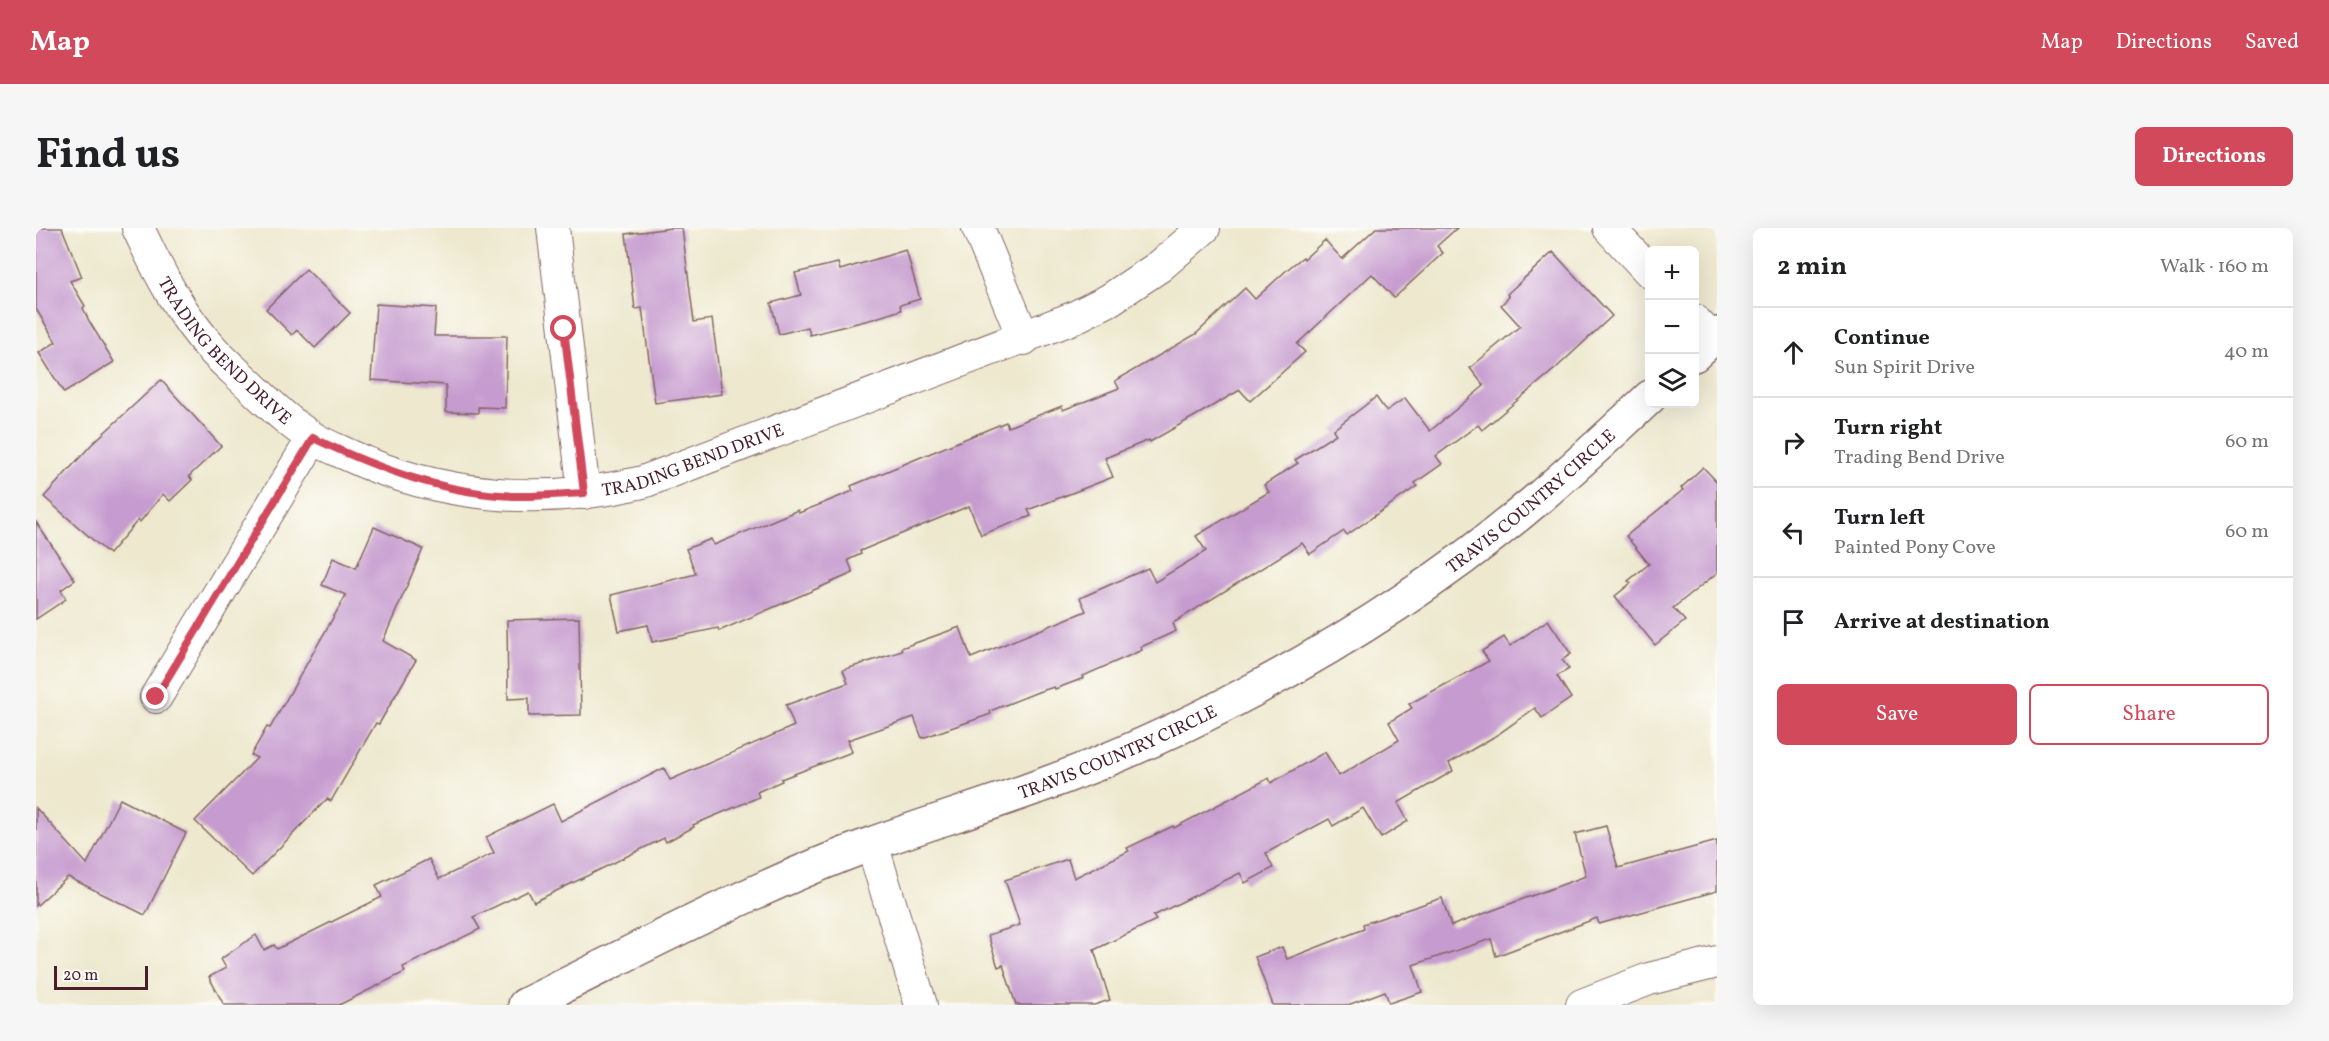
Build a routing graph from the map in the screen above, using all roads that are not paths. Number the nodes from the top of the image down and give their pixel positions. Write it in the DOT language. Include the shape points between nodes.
graph roads {
  1 [pos="138,228"];
  2 [pos="553,228"];
  3 [pos="978,228"];
  4 [pos="1204,228"];
  5 [pos="1609,228"];
  6 [pos="1645,267"];
  7 [pos="1024,339"];
  8 [pos="1645,402"];
  9 [pos="313,438"];
  10 [pos="584,493"];
  11 [pos="156,697"];
  12 [pos="872,844"];
  13 [pos="1717,962"];
  14 [pos="525,1005"];
  15 [pos="921,1005"];
  16 [pos="1582,1005"];
  1 -- 9 [label="street, TRADING BEND DRIVE" via="183,312 213,350"];
  2 -- 10 [label="street"];
  3 -- 7 [label="street"];
  4 -- 7 [label="street, TRADING BEND DRIVE" via="1160,266 1109,300"];
  5 -- 6 [label="street"];
  7 -- 10 [label="street, TRADING BEND DRIVE" via="643,483"];
  8 -- 12 [label="street, TRAVIS COUNTRY CIRCLE" via="1532,504 1467,555 1403,601 1265,684 1116,755"];
  9 -- 10 [label="street, TRADING BEND DRIVE" via="400,475 445,487 522,496"];
  9 -- 11 [label="street"];
  12 -- 14 [label="street, TRAVIS COUNTRY CIRCLE" via="728,905"];
  12 -- 15 [label="street"];
  13 -- 16 [label="street" via="1649,980"];
}
